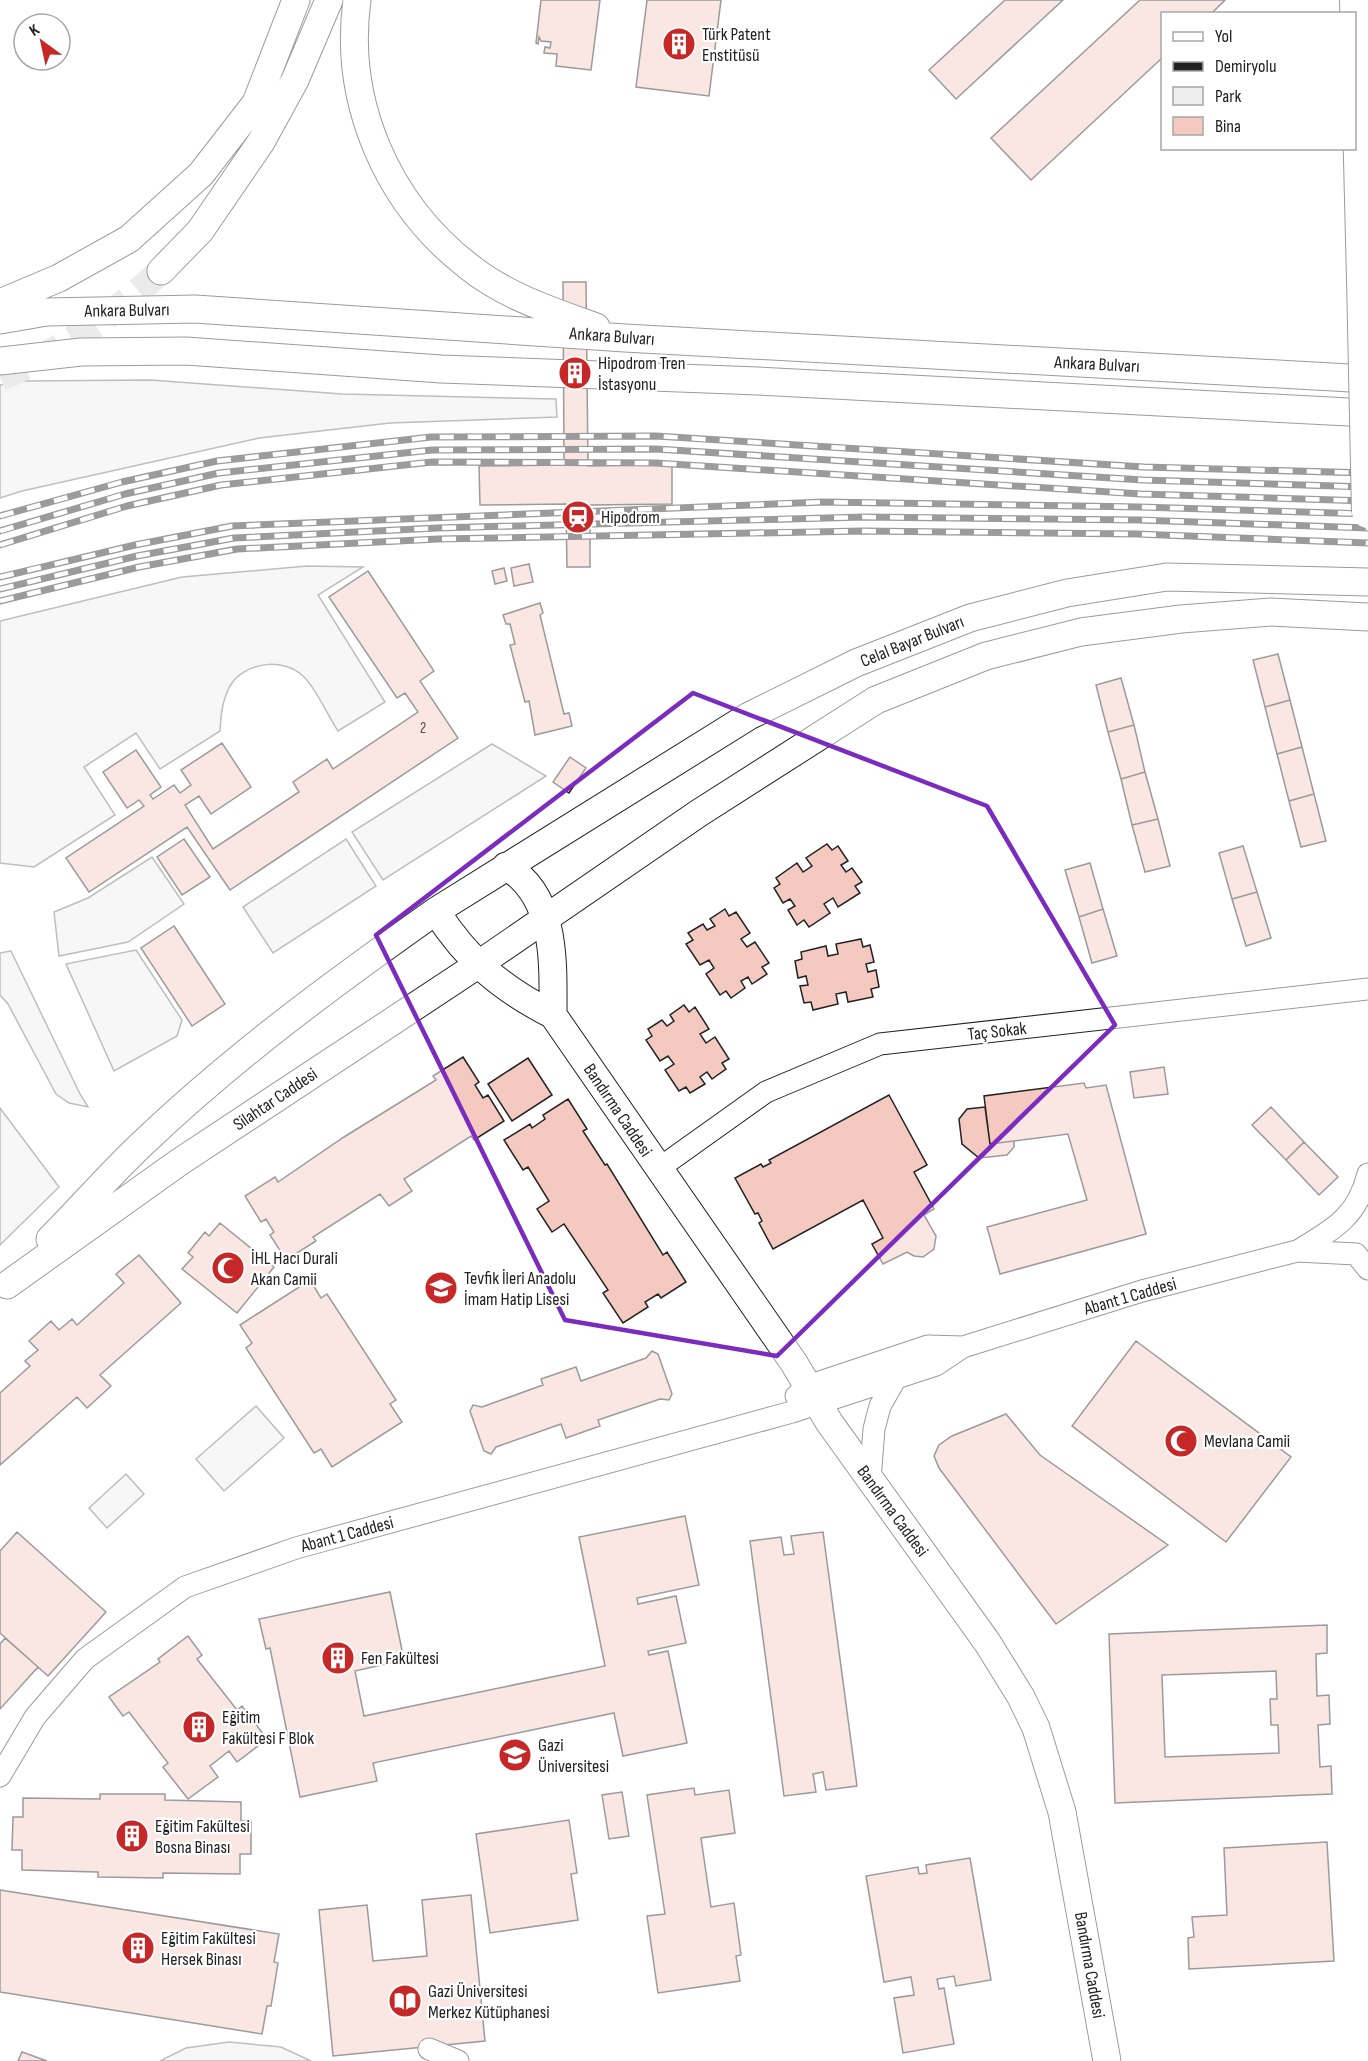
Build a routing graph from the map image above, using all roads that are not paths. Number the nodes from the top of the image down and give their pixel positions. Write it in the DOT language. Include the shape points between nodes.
graph roads {
  1 [pos="296,0"];
  2 [pos="328,0"];
  3 [pos="357,0"];
  4 [pos="1356,0"];
  5 [pos="161,271"];
  6 [pos="0,303"];
  7 [pos="0,320"];
  8 [pos="625,338"];
  9 [pos="0,361"];
  10 [pos="1368,379"];
  11 [pos="1368,413"];
  12 [pos="1368,512"];
  13 [pos="1368,582"];
  14 [pos="1368,617"];
  15 [pos="506,866"];
  16 [pos="436,911"];
  17 [pos="547,917"];
  18 [pos="479,964"];
  19 [pos="1368,989"];
  20 [pos="554,1015"];
  21 [pos="658,1169"];
  22 [pos="1368,1174"];
  23 [pos="1298,1251"];
  24 [pos="1368,1269"];
  25 [pos="4,1289"];
  26 [pos="963,1347"];
  27 [pos="896,1378"];
  28 [pos="813,1395"];
  29 [pos="870,1480"];
  30 [pos="0,1776"];
  31 [pos="429,2049"];
  32 [pos="458,2061"];
  33 [pos="1107,2061"];
  1 -- 6 [label="main road" via="256,103 201,174 129,238 59,278"];
  2 -- 5 [label="main road" via="295,80 261,142 200,231"];
  3 -- 8 [label="main road" via="353,31 359,96 391,180 420,220 468,267 529,303"];
  4 -- 12 [label="highway, bridge"];
  7 -- 8 [label="main road, Ankara Bulvarı" via="47,312 195,309"];
  8 -- 10 [label="main road, Ankara Bulvarı"];
  9 -- 11 [label="main road, Ankara Bulvarı" via="81,352 186,351 441,369 769,381"];
  13 -- 15 [label="main road, Celal Bayar Bulvarı" via="1167,578 1067,593 970,618 856,663 749,716"];
  14 -- 17 [label="main road" via="1271,612 1181,618 1081,632 986,656 876,699"];
  15 -- 16 [label="main road"];
  15 -- 17 [label="main road" via="521,875"];
  16 -- 18 [label="main road, Bandırma Caddesi" via="454,939"];
  16 -- 25 [label="main road, Silahtar Caddesi" via="318,994 206,1086 141,1144"];
  17 -- 18 [label="main road, Silahtar Caddesi"];
  17 -- 20 [label="main road"];
  18 -- 20 [label="main road, Bandırma Caddesi" via="514,994"];
  18 -- 25 [label="main road, Silahtar Caddesi" via="188,1157"];
  19 -- 21 [label="street, Taç Sokak" via="880,1044 766,1092"];
  20 -- 21 [label="main road, Bandırma Caddesi"];
  21 -- 28 [label="main road, Bandırma Caddesi"];
  22 -- 23 [label="street, Abant 1 Caddesi" via="1362,1197 1336,1228"];
  23 -- 24 [label="street, Abant 1 Caddesi" via="1356,1254"];
  23 -- 26 [label="street, Abant 1 Caddesi" via="1142,1292"];
  26 -- 27 [label="street, Abant 1 Caddesi" via="936,1365"];
  26 -- 28 [label="street, Abant 1 Caddesi" via="928,1346"];
  27 -- 28 [label="street, Abant 1 Caddesi"];
  27 -- 29 [label="street" via="880,1406 874,1429"];
  28 -- 29 [label="main road, Bandırma Caddesi"];
  28 -- 30 [label="street, Abant 1 Caddesi" via="771,1418 296,1548 185,1587 86,1659 35,1717"];
  29 -- 33 [label="main road, Bandırma Caddesi" via="987,1642 1036,1728 1062,1812"];
  31 -- 32 [label="street"];
}
